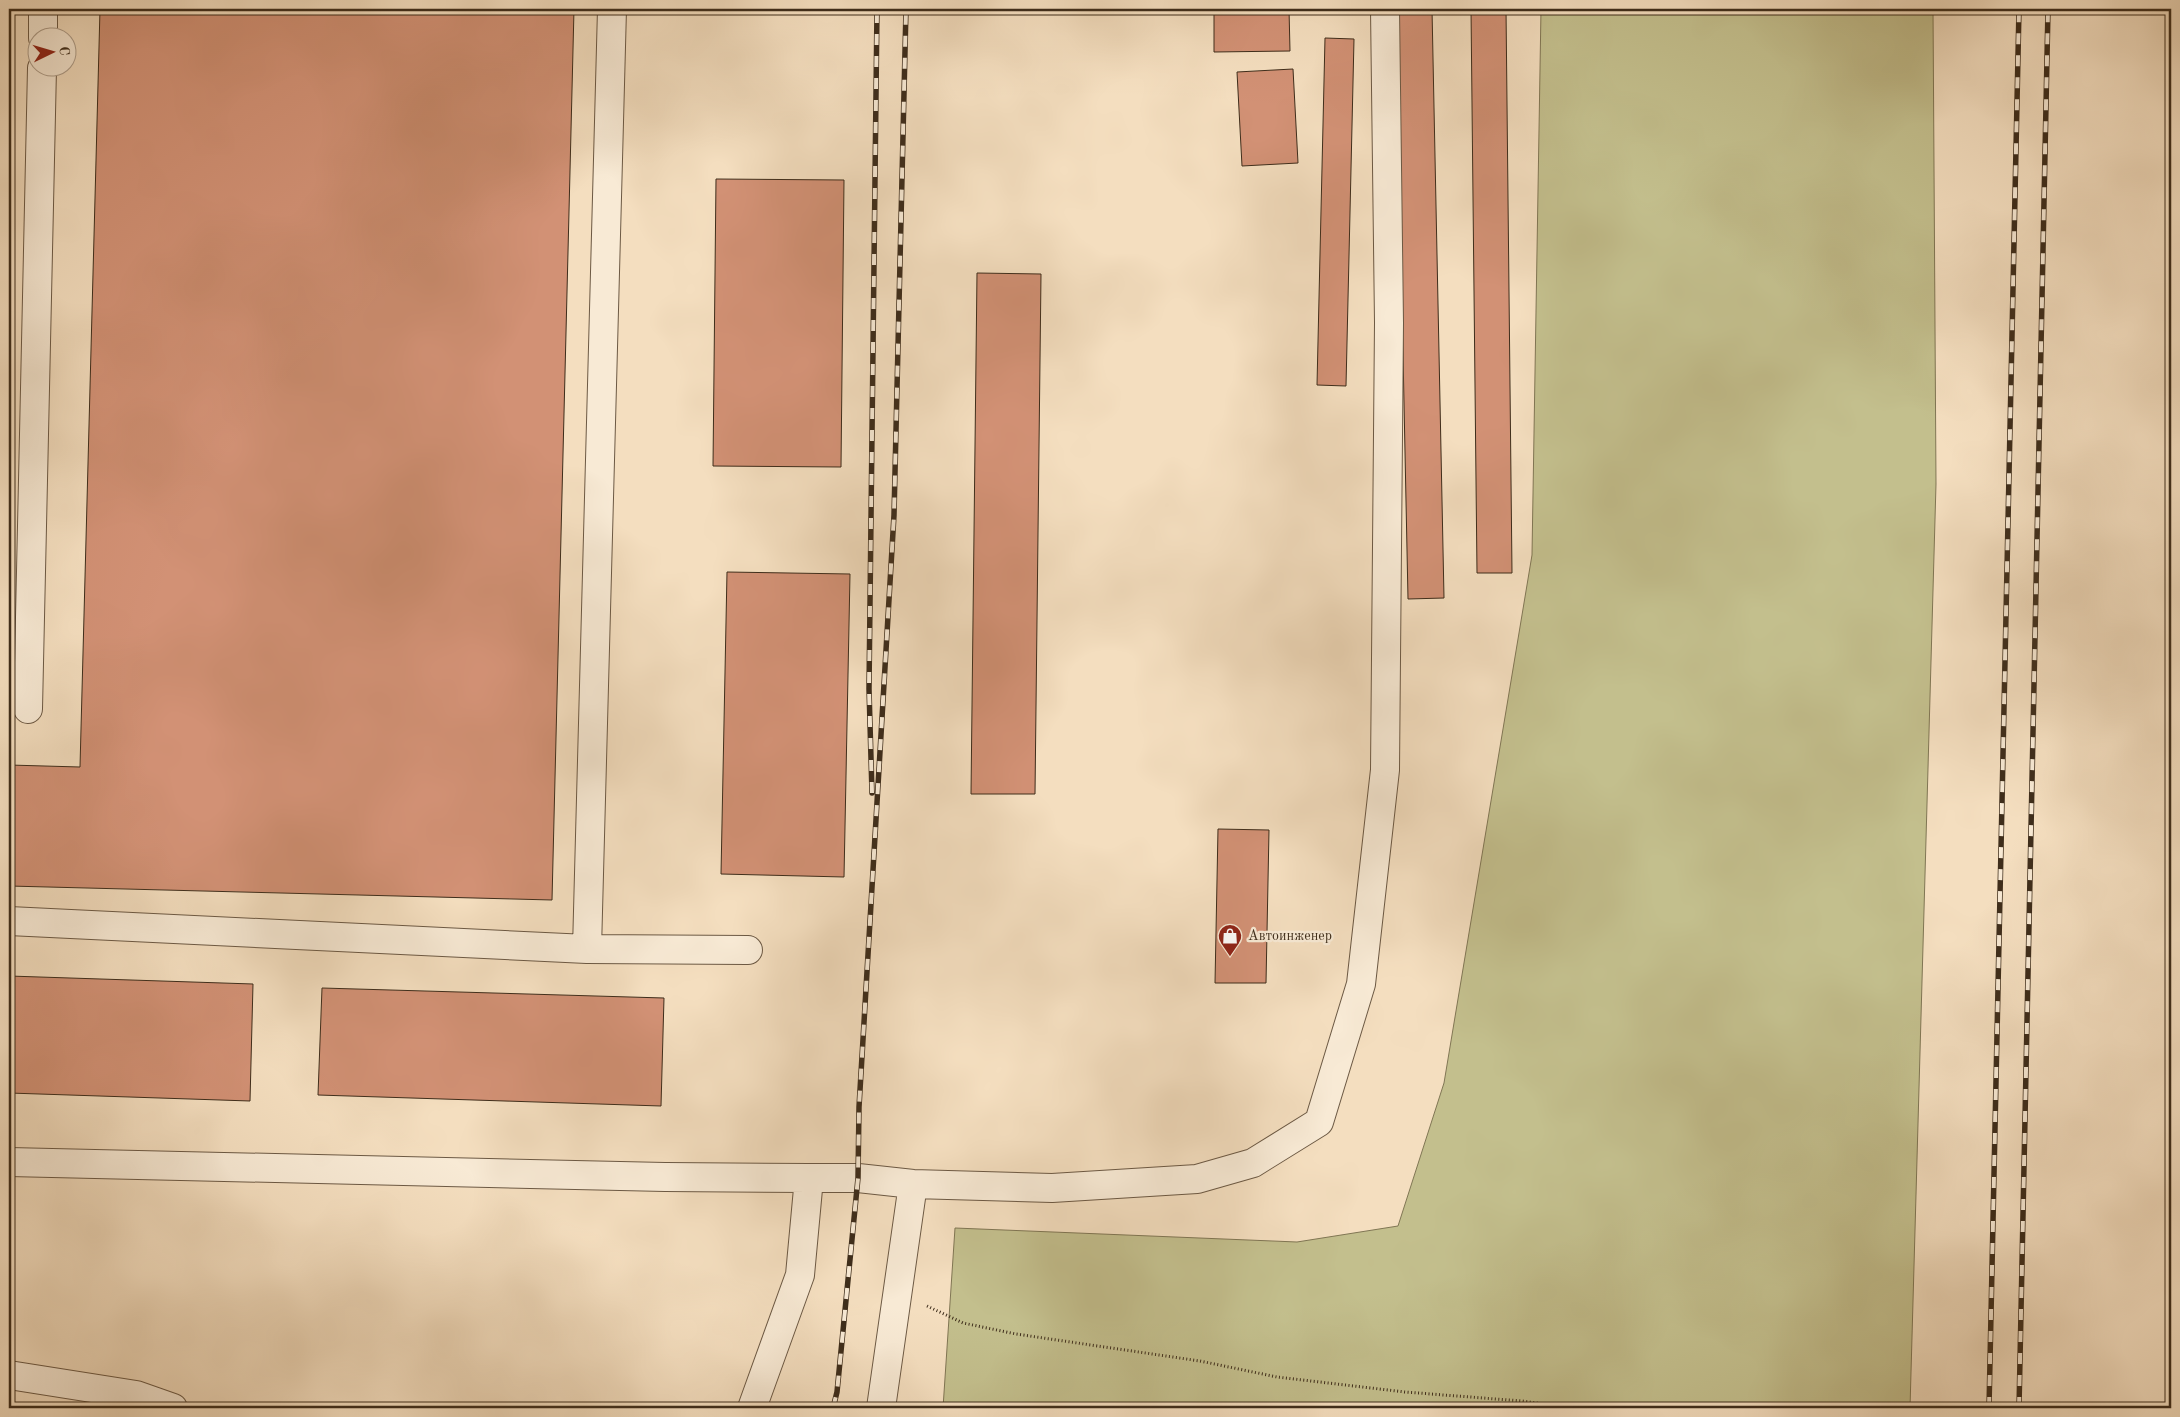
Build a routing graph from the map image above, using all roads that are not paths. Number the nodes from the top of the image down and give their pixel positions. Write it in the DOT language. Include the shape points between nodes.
graph roads {
  1 [pos="43,9"];
  2 [pos="612,9"];
  3 [pos="1385,9"];
  4 [pos="42,28"];
  5 [pos="42,78"];
  6 [pos="28,709"];
  7 [pos="9,921"];
  8 [pos="587,949"];
  9 [pos="748,950"];
  10 [pos="9,1162"];
  11 [pos="810,1178"];
  12 [pos="912,1184"];
  13 [pos="9,1375"];
  14 [pos="173,1408"];
  15 [pos="752,1408"];
  16 [pos="881,1408"];
  1 -- 4 [label="street"];
  2 -- 8 [label="street"];
  3 -- 12 [label="street" via="1389,323 1385,770 1360,984 1319,1122 1253,1163 1197,1178 1052,1188"];
  5 -- 6 [label="street"];
  7 -- 8 [label="street"];
  8 -- 9 [label="street"];
  10 -- 11 [label="street"];
  11 -- 12 [label="street" via="858,1178"];
  11 -- 15 [label="street" via="800,1275"];
  12 -- 16 [label="street"];
  13 -- 14 [label="street" via="136,1395"];
}
